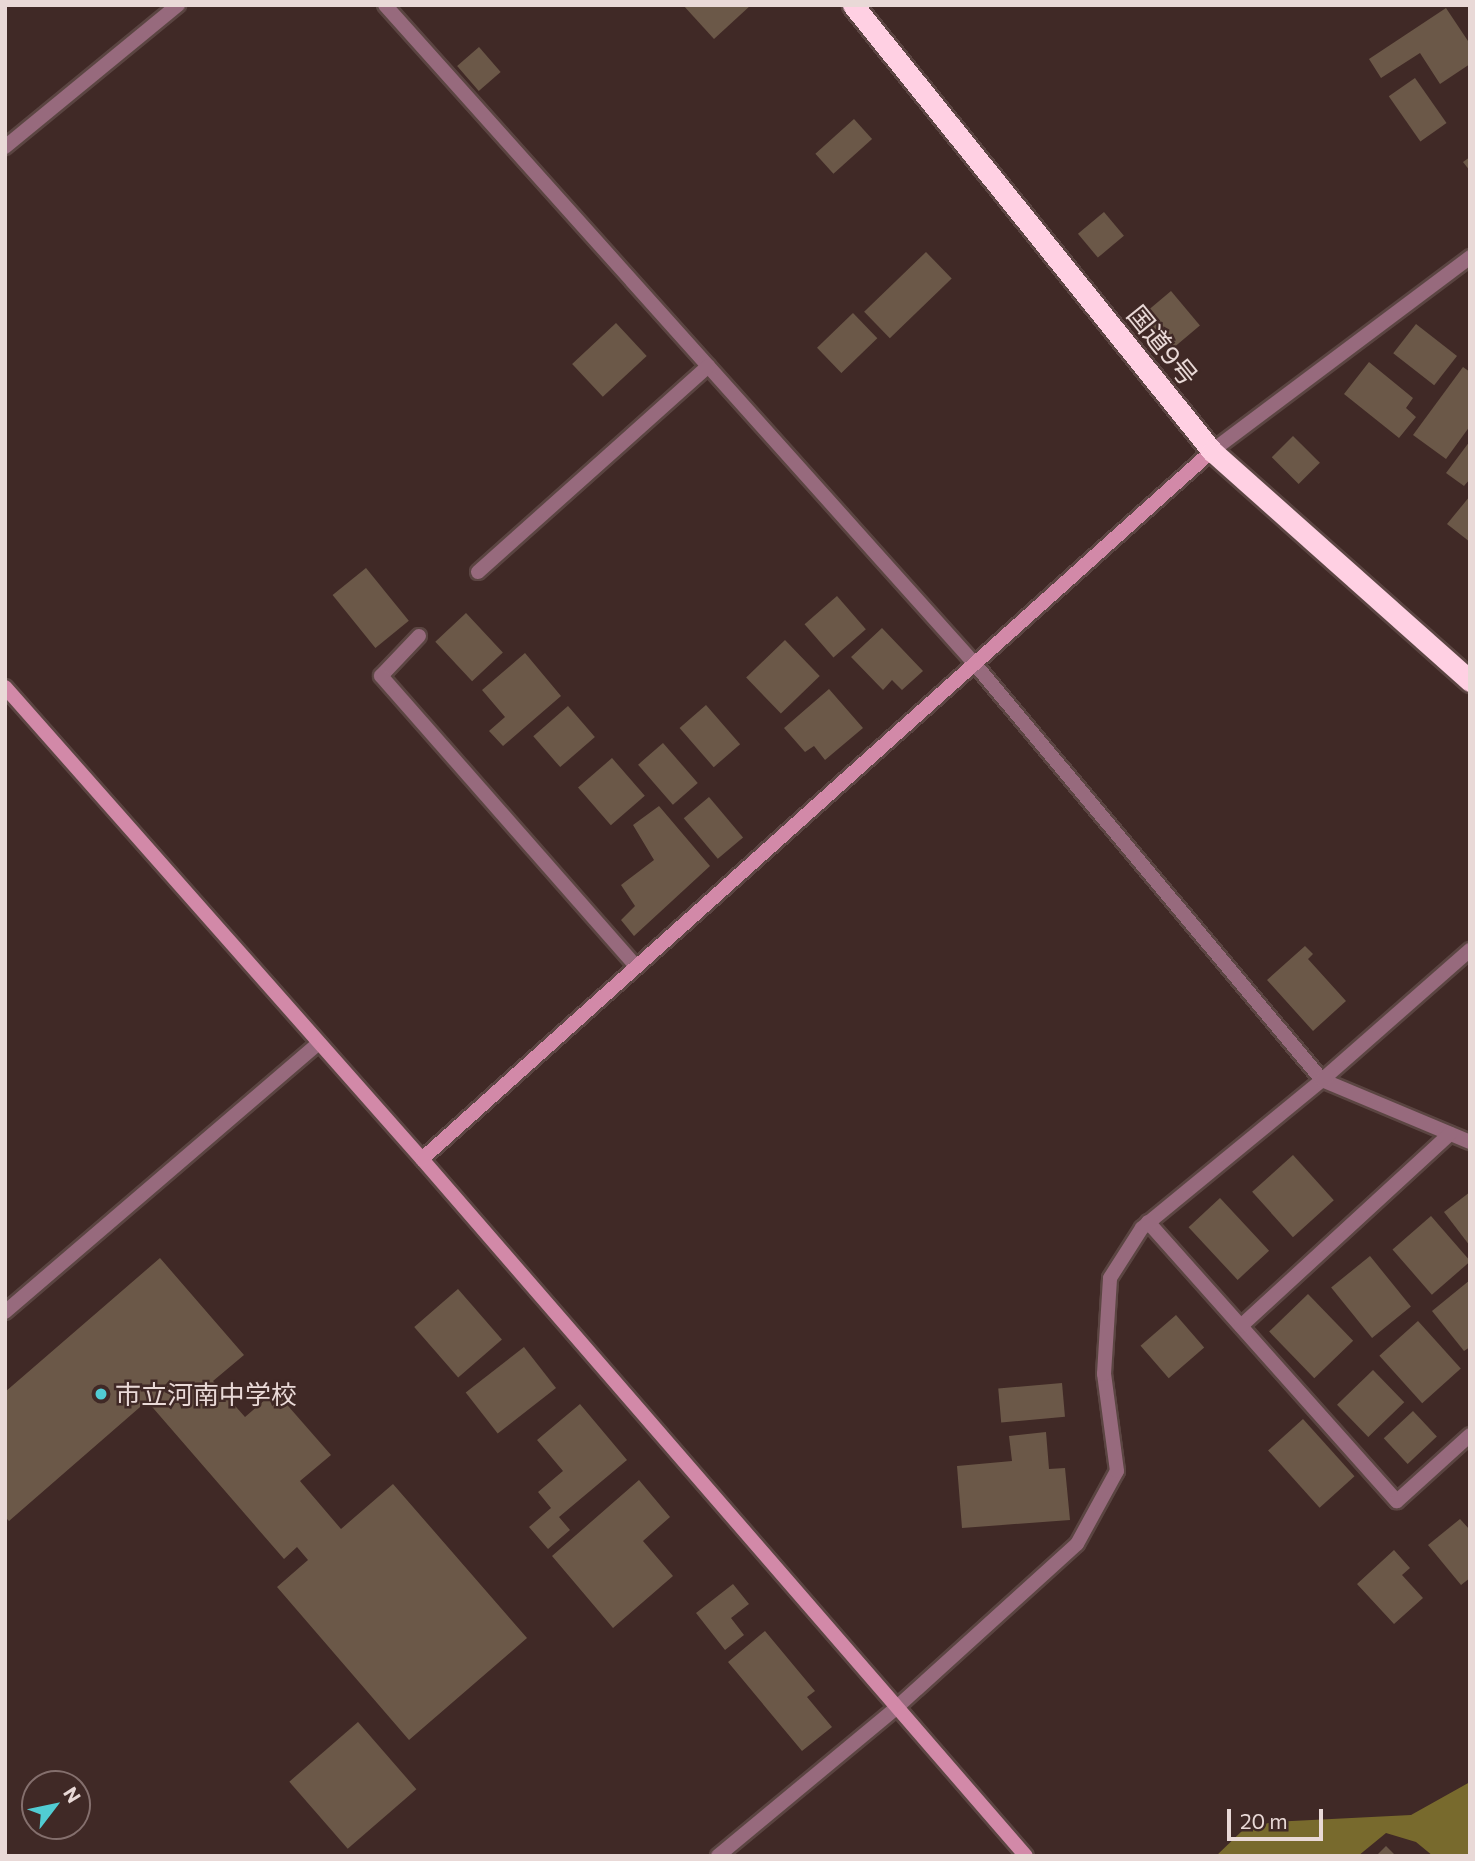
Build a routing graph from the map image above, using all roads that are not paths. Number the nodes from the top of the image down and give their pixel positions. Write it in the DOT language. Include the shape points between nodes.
graph roads {
  1 [pos="178,5"];
  2 [pos="385,5"];
  3 [pos="853,5"];
  4 [pos="5,147"];
  5 [pos="1470,257"];
  6 [pos="708,366"];
  7 [pos="1212,451"];
  8 [pos="478,572"];
  9 [pos="419,636"];
  10 [pos="974,663"];
  11 [pos="1470,681"];
  12 [pos="5,687"];
  13 [pos="1470,950"];
  14 [pos="636,966"];
  15 [pos="317,1045"];
  16 [pos="1322,1080"];
  17 [pos="1450,1134"];
  18 [pos="1470,1142"];
  19 [pos="422,1159"];
  20 [pos="1148,1222"];
  21 [pos="5,1312"];
  22 [pos="1241,1326"];
  23 [pos="1470,1435"];
  24 [pos="896,1708"];
  25 [pos="718,1856"];
  26 [pos="1026,1856"];
  1 -- 4 [label="street"];
  2 -- 6 [label="street"];
  3 -- 7 [label="highway, 国道9号"];
  5 -- 7 [label="street"];
  6 -- 8 [label="street"];
  6 -- 10 [label="street"];
  7 -- 10 [label="street"];
  7 -- 11 [label="highway, 国道9号"];
  9 -- 14 [label="street" via="381,676"];
  10 -- 14 [label="street"];
  10 -- 16 [label="street"];
  12 -- 15 [label="street"];
  13 -- 16 [label="street"];
  14 -- 19 [label="street"];
  15 -- 19 [label="street"];
  15 -- 21 [label="street"];
  16 -- 17 [label="street"];
  16 -- 20 [label="street"];
  17 -- 18 [label="street"];
  17 -- 22 [label="street"];
  19 -- 24 [label="street"];
  20 -- 22 [label="street"];
  20 -- 24 [label="street" via="1110,1278 1104,1374 1117,1471 1077,1544"];
  22 -- 23 [label="street" via="1397,1501"];
  24 -- 25 [label="street"];
  24 -- 26 [label="street"];
}
